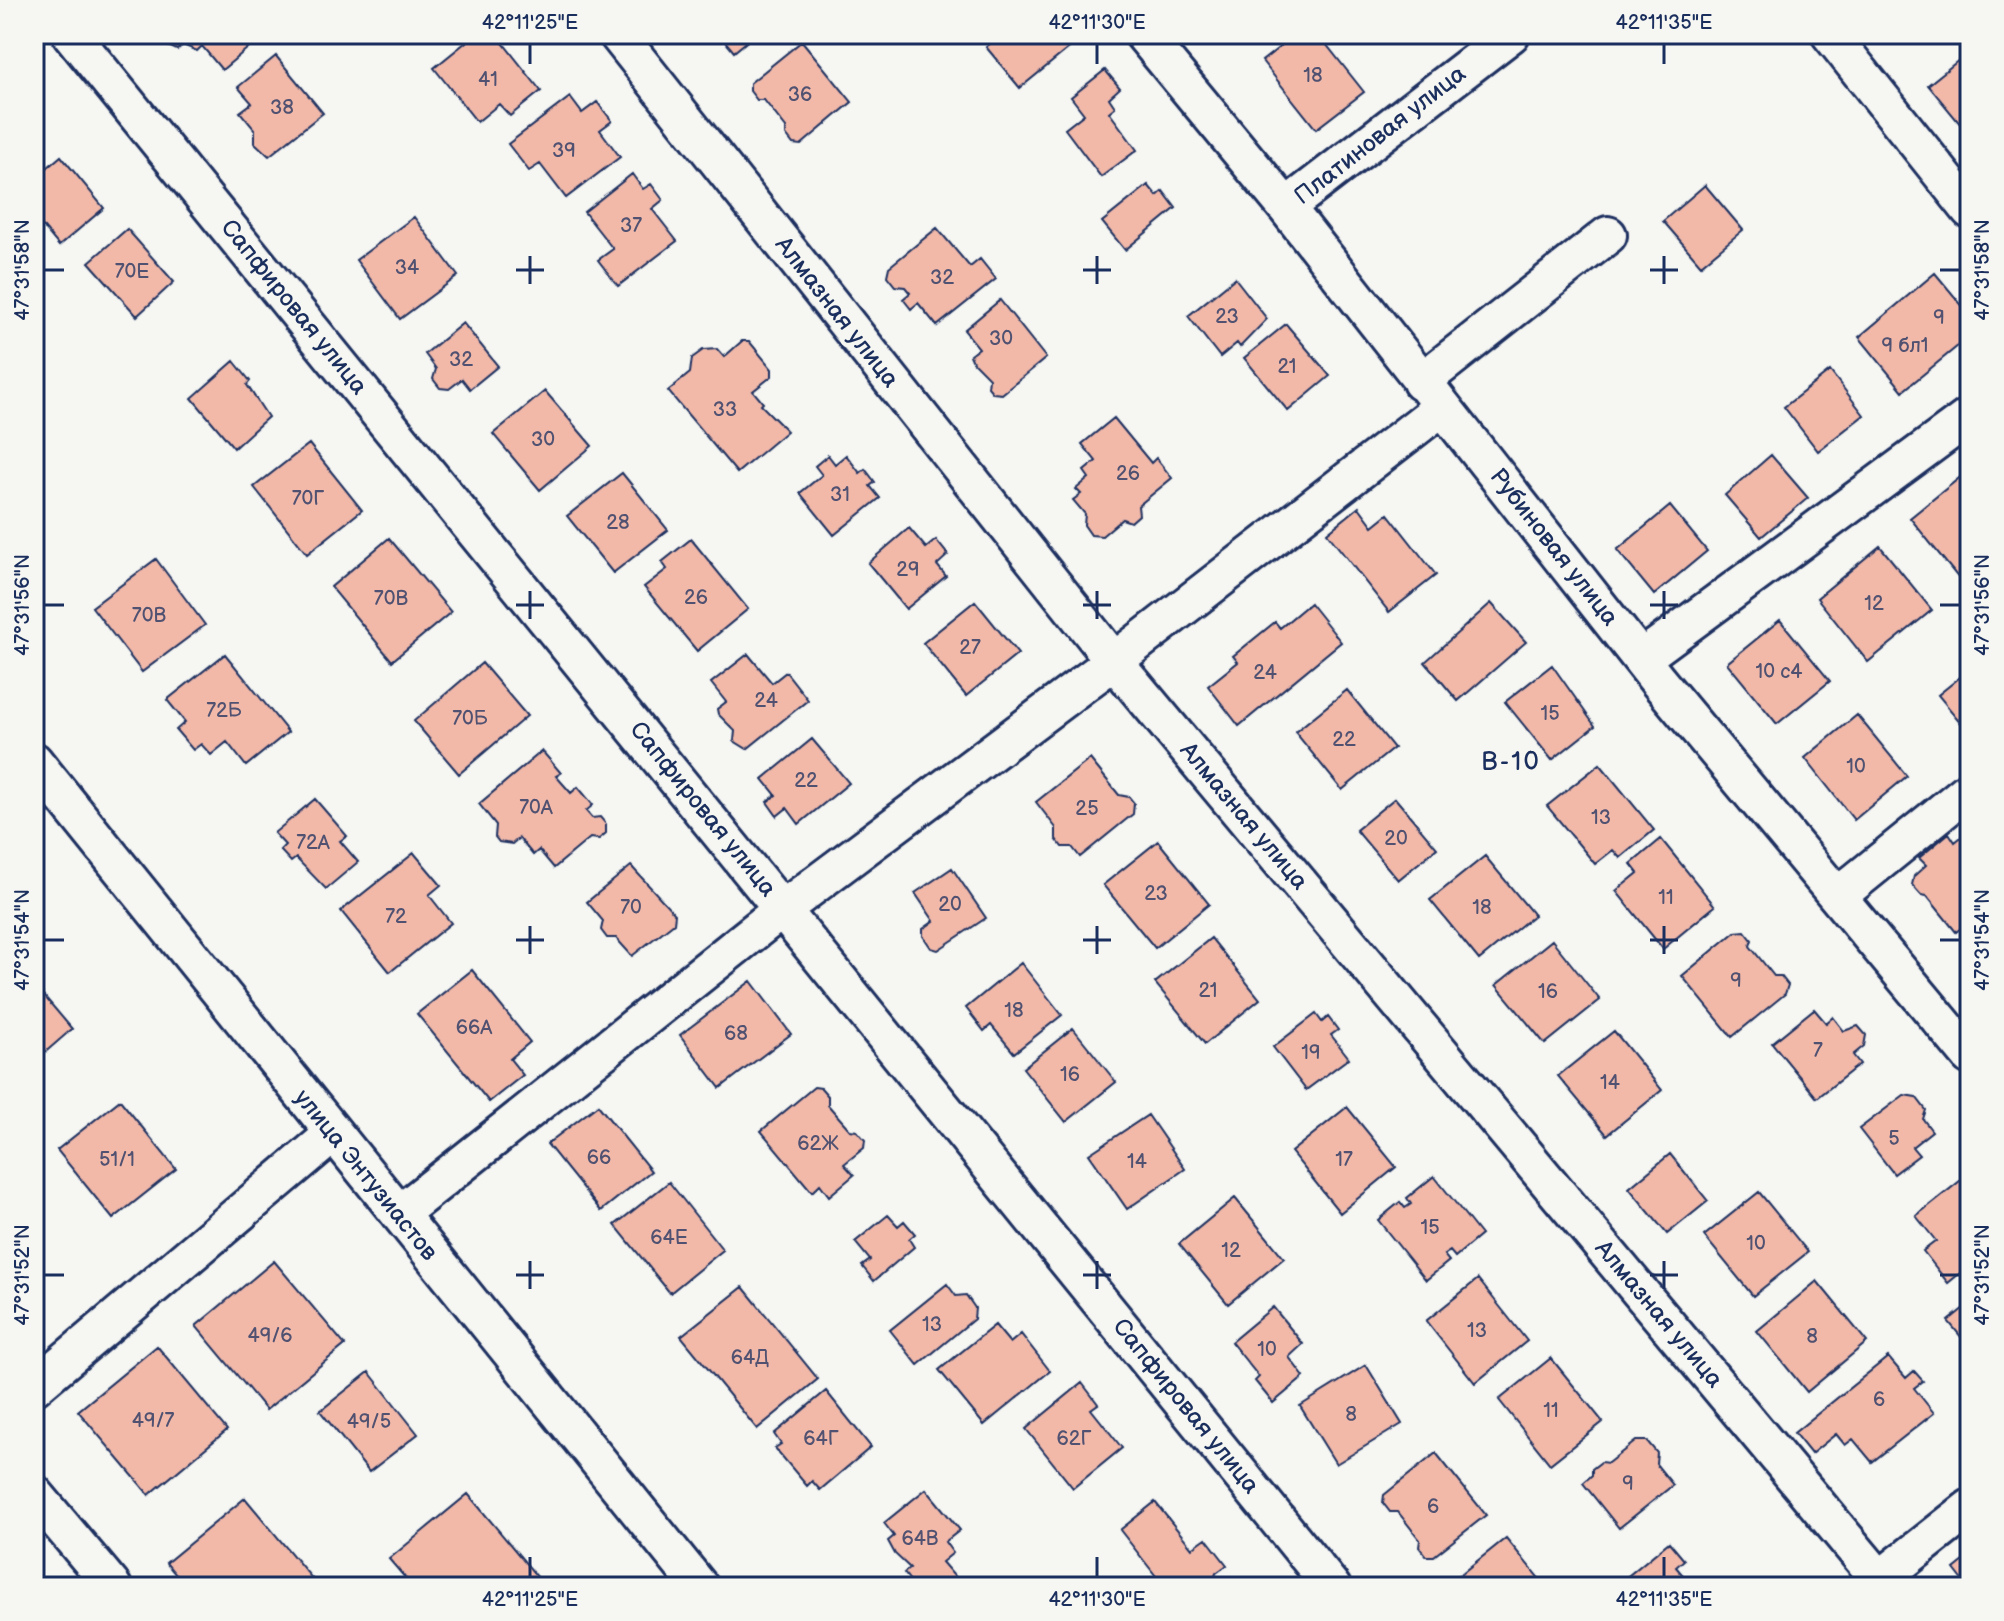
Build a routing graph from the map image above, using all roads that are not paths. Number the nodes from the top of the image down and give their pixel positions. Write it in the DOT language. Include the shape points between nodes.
graph roads {
  1 [pos="71,34"];
  2 [pos="617,34"];
  3 [pos="1143,34"];
  4 [pos="1511,34"];
  5 [pos="1830,34"];
  6 [pos="1286,207"];
  7 [pos="1970,210"];
  8 [pos="1608,235"];
  9 [pos="1431,395"];
  10 [pos="1970,416"];
  11 [pos="1642,658"];
  12 [pos="1114,661"];
  13 [pos="34,761"];
  14 [pos="1970,789"];
  15 [pos="1839,895"];
  16 [pos="784,908"];
  17 [pos="1970,1056"];
  18 [pos="332,1135"];
  19 [pos="399,1214"];
  20 [pos="34,1387"];
  21 [pos="34,1493"];
  22 [pos="1970,1508"];
  23 [pos="1878,1584"];
  24 [pos="113,1587"];
  25 [pos="700,1587"];
  26 [pos="1332,1587"];
  1 -- 16 [label="street, Сапфировая улица"];
  2 -- 12 [label="street, Алмазная улица"];
  3 -- 6 [label="street, Рубиновая улица"];
  4 -- 6 [label="street, Платиновая улица"];
  5 -- 7 [label="street"];
  6 -- 9 [label="street, Рубиновая улица"];
  8 -- 9 [label="street"];
  9 -- 11 [label="street, Рубиновая улица"];
  9 -- 12 [label="street"];
  10 -- 11 [label="street"];
  11 -- 15 [label="street, Рубиновая улица"];
  12 -- 16 [label="street"];
  12 -- 23 [label="street, Алмазная улица"];
  13 -- 18 [label="street, улица Энтузиастов"];
  14 -- 15 [label="street"];
  15 -- 17 [label="street, Рубиновая улица"];
  16 -- 19 [label="street"];
  16 -- 26 [label="street, Сапфировая улица"];
  18 -- 19 [label="street, улица Энтузиастов"];
  18 -- 20 [label="street"];
  19 -- 25 [label="street, улица Энтузиастов"];
  21 -- 24 [label="street"];
  22 -- 23 [label="street"];
}
